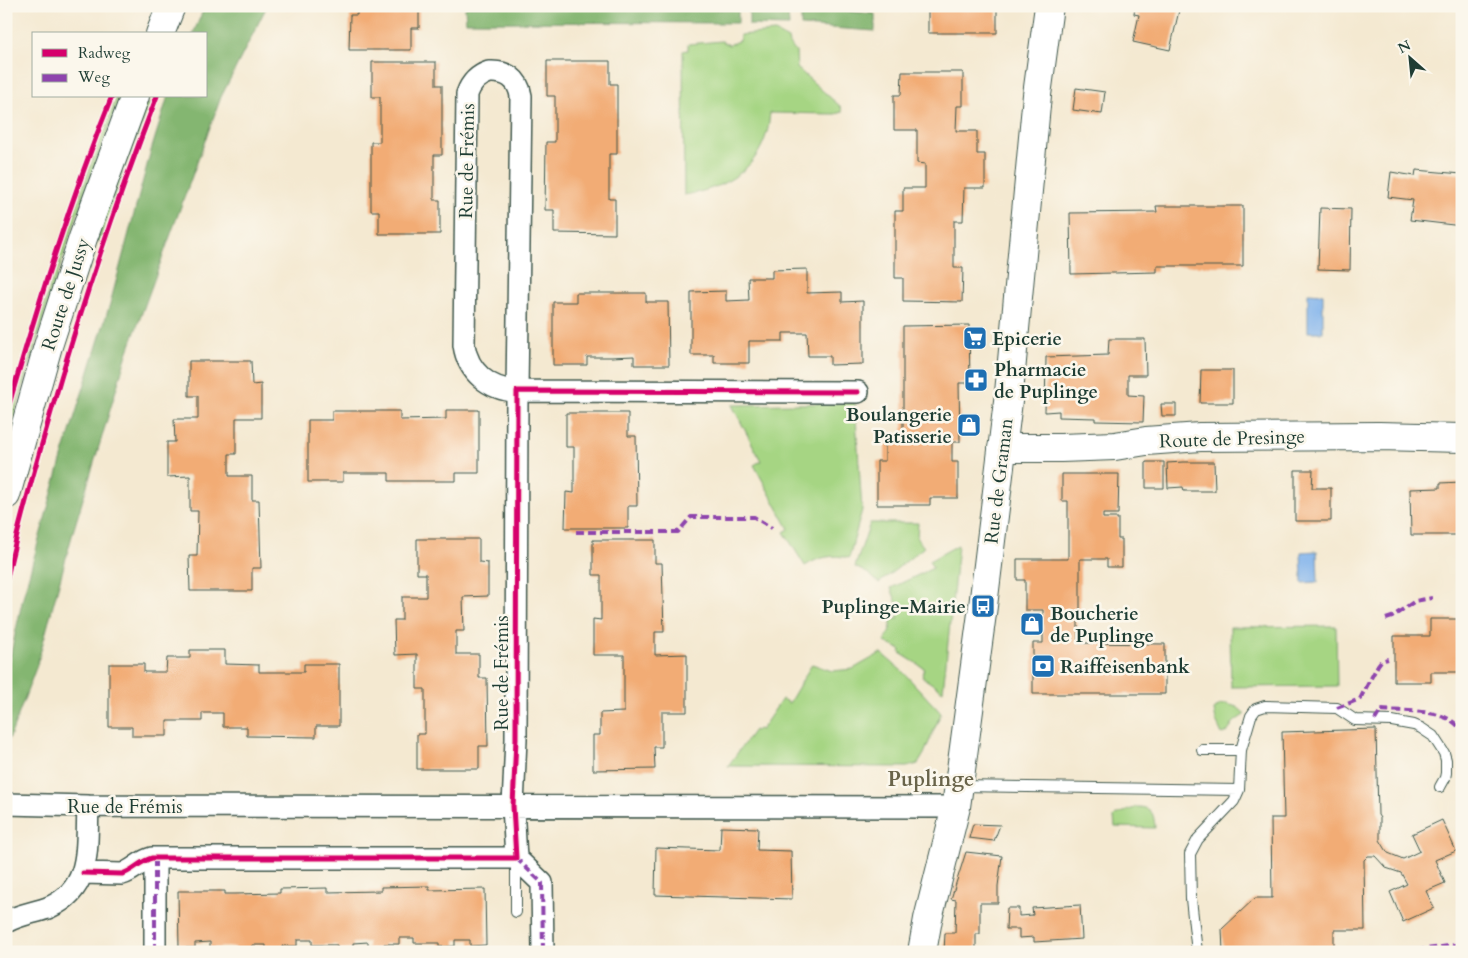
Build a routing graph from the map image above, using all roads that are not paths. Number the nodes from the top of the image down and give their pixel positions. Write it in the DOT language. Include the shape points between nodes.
graph roads {
  1 [pos="171,6"];
  2 [pos="1049,6"];
  3 [pos="161,32"];
  4 [pos="134,98"];
  5 [pos="517,391"];
  6 [pos="858,392"];
  7 [pos="1462,438"];
  8 [pos="1002,448"];
  9 [pos="6,495"];
  10 [pos="1202,750"];
  11 [pos="1241,750"];
  12 [pos="1440,787"];
  13 [pos="1239,790"];
  14 [pos="957,797"];
  15 [pos="6,804"];
  16 [pos="88,806"];
  17 [pos="513,806"];
  18 [pos="155,858"];
  19 [pos="516,858"];
  20 [pos="82,873"];
  21 [pos="516,912"];
  22 [pos="6,922"];
  23 [pos="156,952"];
  24 [pos="543,952"];
  25 [pos="922,952"];
  26 [pos="1197,952"];
  1 -- 3 [label="street"];
  2 -- 8 [label="street, Rue de Graman"];
  4 -- 9 [label="street, Route de Jussy" via="82,238"];
  5 -- 5 [label="street, Rue de Frémis" via="521,96 514,79 503,72 489,72 476,78 467,94 464,345 470,365 487,382 506,391"];
  5 -- 6 [label="street, Rue de Frémis"];
  5 -- 17 [label="street, Rue de Frémis"];
  7 -- 8 [label="street, Route de Presinge" via="1200,438 1115,446"];
  8 -- 14 [label="street, Rue de Graman"];
  10 -- 11 [label="lane"];
  11 -- 12 [label="lane" via="1256,709 1264,706 1337,708 1355,720 1414,724 1433,736 1446,760 1445,778"];
  11 -- 13 [label="lane"];
  13 -- 14 [label="lane"];
  13 -- 26 [label="lane" via="1234,801 1198,839 1190,854"];
  14 -- 17 [label="street, Rue de Frémis"];
  14 -- 25 [label="street, Rue de Graman"];
  15 -- 16 [label="street, Rue de Frémis"];
  16 -- 17 [label="street, Rue de Frémis"];
  16 -- 20 [label="street" via="86,858"];
  17 -- 19 [label="street, Rue de Frémis"];
  18 -- 19 [label="street"];
  18 -- 20 [label="street" via="127,873"];
  18 -- 23 [label="street"];
  19 -- 21 [label="lane"];
  19 -- 24 [label="street" via="542,883"];
  20 -- 22 [label="street" via="74,889 62,900"];
}
